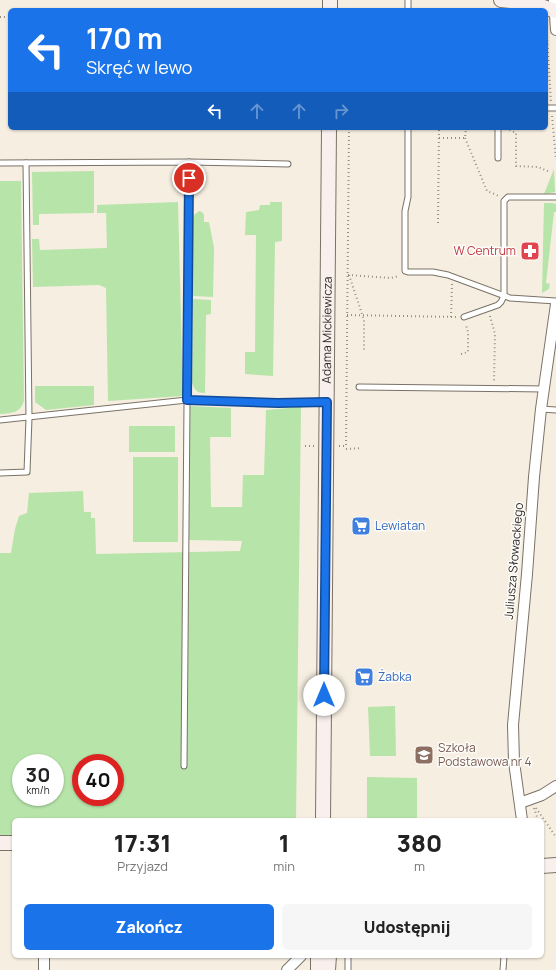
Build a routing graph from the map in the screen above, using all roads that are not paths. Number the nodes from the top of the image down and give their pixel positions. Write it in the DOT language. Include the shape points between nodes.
graph roads {
  1 [pos="501,0"];
  2 [pos="555,7"];
  3 [pos="556,30"];
  4 [pos="329,130"];
  5 [pos="408,130"];
  6 [pos="498,130"];
  7 [pos="498,158"];
  8 [pos="0,162"];
  9 [pos="189,162"];
  10 [pos="26,163"];
  11 [pos="288,164"];
  12 [pos="556,197"];
  13 [pos="504,296"];
  14 [pos="556,302"];
  15 [pos="464,317"];
  16 [pos="359,387"];
  17 [pos="544,389"];
  18 [pos="187,400"];
  19 [pos="327,402"];
  20 [pos="541,409"];
  21 [pos="556,410"];
  22 [pos="29,418"];
  23 [pos="0,420"];
  24 [pos="0,473"];
  25 [pos="184,766"];
  26 [pos="556,786"];
  27 [pos="520,803"];
  28 [pos="324,818"];
  29 [pos="522,818"];
  30 [pos="0,843"];
  31 [pos="12,843"];
  32 [pos="556,865"];
  33 [pos="544,866"];
  34 [pos="44,958"];
  35 [pos="299,958"];
  36 [pos="318,958"];
  37 [pos="329,958"];
  38 [pos="348,958"];
  39 [pos="504,958"];
  40 [pos="44,970"];
  41 [pos="287,970"];
  42 [pos="318,970"];
  43 [pos="328,970"];
  44 [pos="348,970"];
  45 [pos="503,970"];
  1 -- 2 [label="street"];
  2 -- 3 [label="street"];
  4 -- 19 [label="street, Adama Mickiewicza"];
  5 -- 13 [label="lane" via="405,271 433,272"];
  6 -- 7 [label="lane"];
  8 -- 10 [label="lane"];
  9 -- 10 [label="lane"];
  9 -- 11 [label="lane"];
  9 -- 18 [label="lane"];
  10 -- 22 [label="lane"];
  12 -- 13 [label="lane" via="506,198"];
  13 -- 14 [label="lane"];
  13 -- 15 [label="lane" via="498,305"];
  14 -- 17 [label="street, Juliusza Słowackiego"];
  16 -- 17 [label="lane"];
  17 -- 20 [label="street, Juliusza Słowackiego"];
  18 -- 19 [label="lane"];
  18 -- 22 [label="lane"];
  18 -- 25 [label="lane"];
  19 -- 28 [label="street, Adama Mickiewicza"];
  20 -- 21 [label="lane"];
  20 -- 27 [label="street, Juliusza Słowackiego" via="513,725 514,762"];
  22 -- 23 [label="lane"];
  22 -- 24 [label="lane" via="26,472"];
  26 -- 27 [label="street" via="542,795"];
  27 -- 29 [label="street, Juliusza Słowackiego"];
  30 -- 31 [label="street"];
  32 -- 33 [label="street"];
  34 -- 40 [label="street"];
  35 -- 41 [label="street"];
  36 -- 42 [label="street"];
  37 -- 43 [label="street"];
  38 -- 44 [label="lane"];
  39 -- 45 [label="lane"];
}
